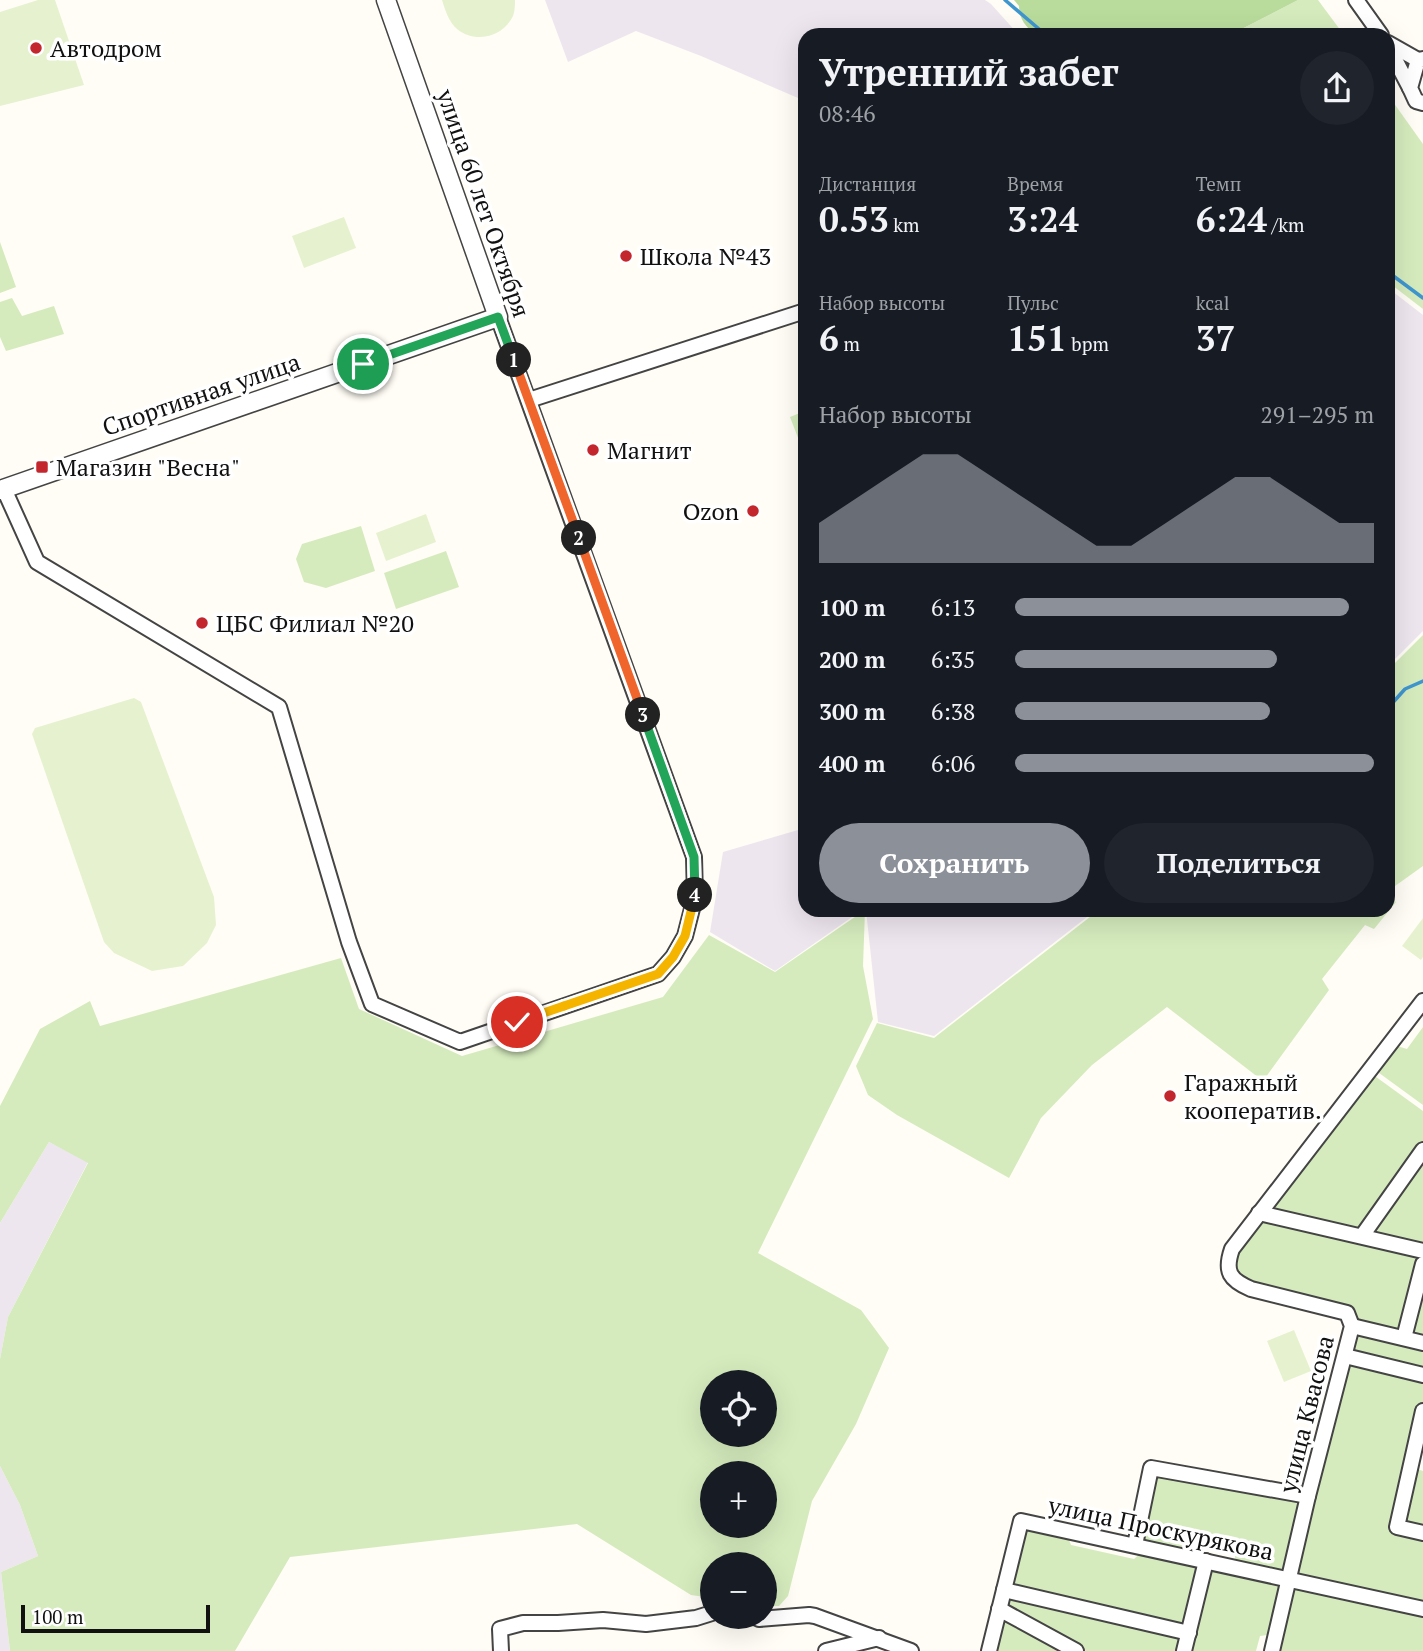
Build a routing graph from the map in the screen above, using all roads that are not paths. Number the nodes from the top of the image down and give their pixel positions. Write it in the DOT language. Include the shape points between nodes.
graph roads {
  1 [pos="386,0"];
  2 [pos="1356,0"];
  3 [pos="1376,28"];
  4 [pos="1395,48"];
  5 [pos="1395,58"];
  6 [pos="1420,59"];
  7 [pos="1418,100"];
  8 [pos="798,313"];
  9 [pos="498,317"];
  10 [pos="529,401"];
  11 [pos="2,490"];
  12 [pos="1423,1002"];
  13 [pos="1423,1150"];
  14 [pos="1259,1213"];
  15 [pos="1362,1236"];
  16 [pos="1423,1251"];
  17 [pos="1423,1264"];
  18 [pos="1352,1326"];
  19 [pos="1404,1338"];
  20 [pos="1423,1343"];
  21 [pos="1345,1356"];
  22 [pos="1423,1375"];
  23 [pos="1423,1411"];
  24 [pos="1417,1463"];
  25 [pos="1308,1496"];
  26 [pos="1423,1534"];
  27 [pos="1135,1545"];
  28 [pos="1206,1561"];
  29 [pos="1289,1579"];
  30 [pos="1004,1590"];
  31 [pos="999,1609"];
  32 [pos="1423,1609"];
  33 [pos="700,1617"];
  34 [pos="777,1618"];
  35 [pos="1189,1633"];
  36 [pos="879,1638"];
  37 [pos="501,1651"];
  38 [pos="826,1651"];
  39 [pos="911,1651"];
  40 [pos="989,1651"];
  41 [pos="1076,1651"];
  42 [pos="1184,1651"];
  43 [pos="1272,1651"];
  1 -- 9 [label="street, улица 60 лет Октября"];
  2 -- 3 [label="street"];
  4 -- 6 [label="street"];
  5 -- 7 [label="street"];
  6 -- 7 [label="street"];
  8 -- 10 [label="street"];
  9 -- 10 [label="street, улица 60 лет Октября"];
  9 -- 11 [label="street, Спортивная улица"];
  10 -- 11 [label="street, улица 60 лет Октября" via="694,857 695,897 685,936 658,974 460,1042 372,1004 279,707 37,562"];
  12 -- 14 [label="street, улица Квасова"];
  13 -- 15 [label="street"];
  14 -- 15 [label="street"];
  14 -- 18 [label="street, улица Квасова" via="1232,1249 1227,1263 1230,1275 1251,1289 1347,1313"];
  15 -- 16 [label="street"];
  17 -- 19 [label="street"];
  18 -- 19 [label="street"];
  18 -- 21 [label="street, улица Квасова"];
  19 -- 20 [label="street"];
  21 -- 22 [label="street"];
  21 -- 25 [label="street, улица Квасова"];
  23 -- 24 [label="street"];
  24 -- 26 [label="street" via="1397,1527"];
  25 -- 27 [label="street" via="1152,1468"];
  25 -- 29 [label="street, улица Квасова"];
  27 -- 28 [label="street, улица Проскурякова"];
  27 -- 30 [label="street, улица Проскурякова" via="1021,1521"];
  28 -- 29 [label="street, улица Проскурякова"];
  28 -- 35 [label="street"];
  29 -- 32 [label="street, улица Проскурякова"];
  29 -- 43 [label="street, улица Квасова"];
  30 -- 31 [label="street, улица Проскурякова"];
  30 -- 35 [label="street"];
  31 -- 40 [label="street, улица Проскурякова"];
  31 -- 41 [label="street"];
  33 -- 37 [label="street" via="646,1624 603,1620 523,1623 500,1629"];
  34 -- 36 [label="street" via="808,1615"];
  35 -- 42 [label="street"];
  36 -- 38 [label="street"];
  36 -- 39 [label="street"];
}
